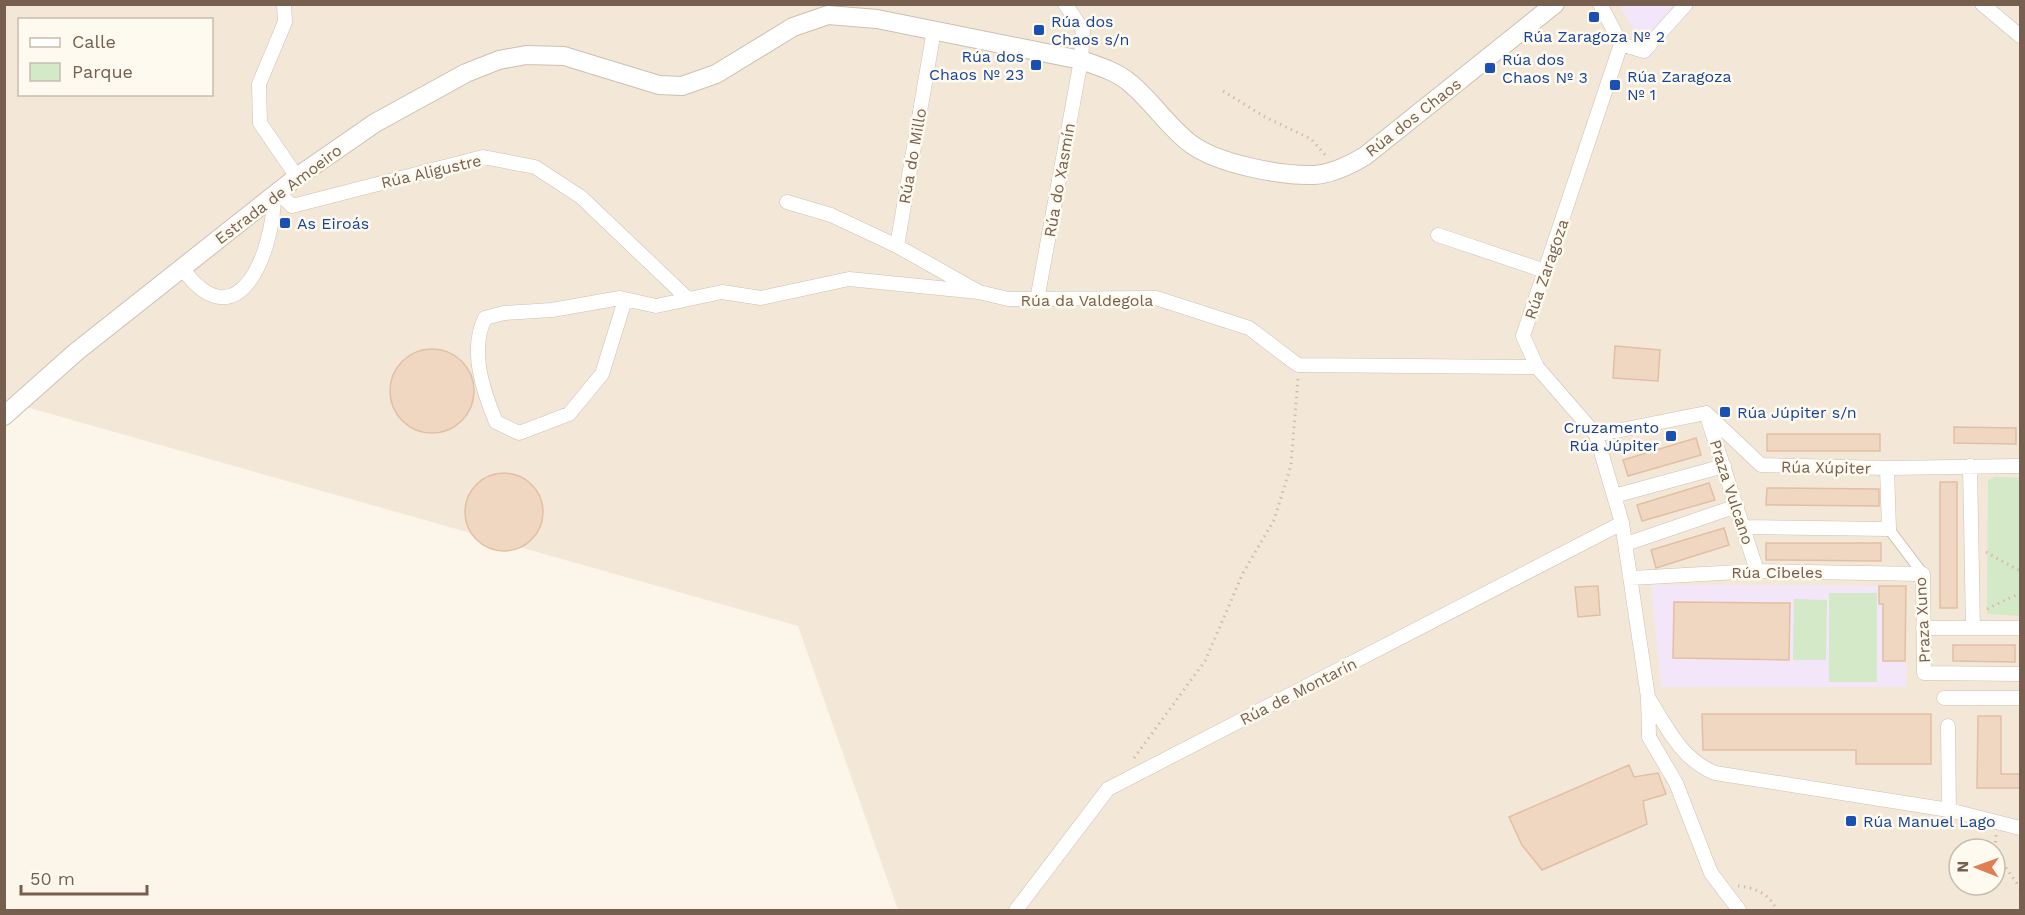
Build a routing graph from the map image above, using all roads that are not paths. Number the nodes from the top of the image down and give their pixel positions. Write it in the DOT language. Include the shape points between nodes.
graph roads {
  1 [pos="284,4"];
  2 [pos="1065,4"];
  3 [pos="1555,4"];
  4 [pos="1600,4"];
  5 [pos="1686,4"];
  6 [pos="1982,4"];
  7 [pos="934,30"];
  8 [pos="2020,36"];
  9 [pos="1621,44"];
  10 [pos="1081,60"];
  11 [pos="591,62"];
  12 [pos="297,177"];
  13 [pos="276,194"];
  14 [pos="787,202"];
  15 [pos="1438,235"];
  16 [pos="897,246"];
  17 [pos="182,268"];
  18 [pos="1545,271"];
  19 [pos="979,292"];
  20 [pos="687,298"];
  21 [pos="625,300"];
  22 [pos="1037,300"];
  23 [pos="1537,367"];
  24 [pos="1706,413"];
  25 [pos="4,416"];
  26 [pos="1596,435"];
  27 [pos="1724,466"];
  28 [pos="1970,466"];
  29 [pos="2020,466"];
  30 [pos="1887,468"];
  31 [pos="1614,496"];
  32 [pos="1737,506"];
  33 [pos="1622,523"];
  34 [pos="1744,527"];
  35 [pos="1889,528"];
  36 [pos="1626,544"];
  37 [pos="1757,571"];
  38 [pos="1923,574"];
  39 [pos="1631,578"];
  40 [pos="1973,622"];
  41 [pos="1923,628"];
  42 [pos="2020,628"];
  43 [pos="2020,674"];
  44 [pos="1648,697"];
  45 [pos="1944,698"];
  46 [pos="2020,698"];
  47 [pos="1948,726"];
  48 [pos="1949,810"];
  49 [pos="2020,828"];
  50 [pos="1016,910"];
  51 [pos="1739,910"];
  1 -- 12 [label="street" via="285,22 259,84 260,123"];
  2 -- 10 [label="street, Rúa do Xasmín" via="1083,30"];
  3 -- 10 [label="street, Rúa dos Chaos" via="1365,156 1316,175 1293,174 1212,156 1169,125 1130,83"];
  4 -- 9 [label="street"];
  5 -- 9 [label="street" via="1644,51"];
  6 -- 8 [label="street"];
  7 -- 10 [label="street, Rúa dos Chaos"];
  7 -- 11 [label="street, Rúa dos Chaos" via="828,15 793,27 716,74 682,86 659,85"];
  7 -- 16 [label="street, Rúa do Millo"];
  9 -- 18 [label="street, Rúa Zaragoza"];
  10 -- 22 [label="street, Rúa do Xasmín"];
  11 -- 12 [label="street, Estrada de Amoeiro" via="564,56 526,55 466,72 375,123"];
  12 -- 13 [label="street, Estrada de Amoeiro"];
  13 -- 17 [label="street, Estrada de Amoeiro"];
  13 -- 17 [label="street" via="266,249 252,280 242,290 229,295 206,294"];
  13 -- 20 [label="street, Rúa Aligustre" via="292,206 483,157 535,167 581,197"];
  14 -- 16 [label="street, Rúa da Valdegola" via="831,215"];
  15 -- 18 [label="street"];
  16 -- 19 [label="street, Rúa da Valdegola"];
  17 -- 25 [label="street, Estrada de Amoeiro" via="76,352"];
  18 -- 23 [label="street, Rúa Zaragoza" via="1523,336"];
  19 -- 20 [label="street" via="849,279 761,298 722,291"];
  19 -- 22 [label="street, Rúa da Valdegola"];
  20 -- 21 [label="street" via="656,306"];
  21 -- 21 [label="street" via="602,374 569,414 519,433 496,422 483,390 478,334 485,318"];
  22 -- 23 [label="street, Rúa da Valdegola" via="1156,298 1249,328 1298,365"];
  23 -- 26 [label="street, Rúa Zaragoza"];
  24 -- 26 [label="street"];
  24 -- 27 [label="street, Praza Vulcano"];
  24 -- 30 [label="street, Rúa Xúpiter" via="1761,465"];
  26 -- 31 [label="street, Rúa Zaragoza"];
  27 -- 31 [label="street"];
  27 -- 32 [label="street, Praza Vulcano"];
  28 -- 29 [label="street, Rúa Xúpiter"];
  28 -- 30 [label="street, Rúa Xúpiter"];
  28 -- 40 [label="street"];
  30 -- 35 [label="street"];
  31 -- 33 [label="street, Rúa Zaragoza"];
  32 -- 34 [label="street, Praza Vulcano"];
  32 -- 36 [label="street"];
  33 -- 36 [label="street, Rúa Zaragoza"];
  33 -- 50 [label="street, Rúa de Montarín" via="1108,789"];
  34 -- 35 [label="street"];
  34 -- 37 [label="street, Praza Vulcano"];
  35 -- 38 [label="street, Praza Xuno"];
  36 -- 39 [label="street, Rúa Zaragoza"];
  37 -- 38 [label="street, Rúa Cibeles"];
  37 -- 39 [label="street, Rúa Cibeles"];
  38 -- 41 [label="street, Praza Xuno"];
  39 -- 44 [label="street, Rúa Zaragoza"];
  40 -- 41 [label="street"];
  40 -- 42 [label="street"];
  41 -- 43 [label="street, Praza Xuno" via="1924,673"];
  44 -- 48 [label="street" via="1679,748 1691,760 1715,773"];
  44 -- 51 [label="street, Rúa Zaragoza" via="1649,737 1676,783 1711,873"];
  45 -- 46 [label="street"];
  47 -- 48 [label="street"];
  48 -- 49 [label="street"];
}
